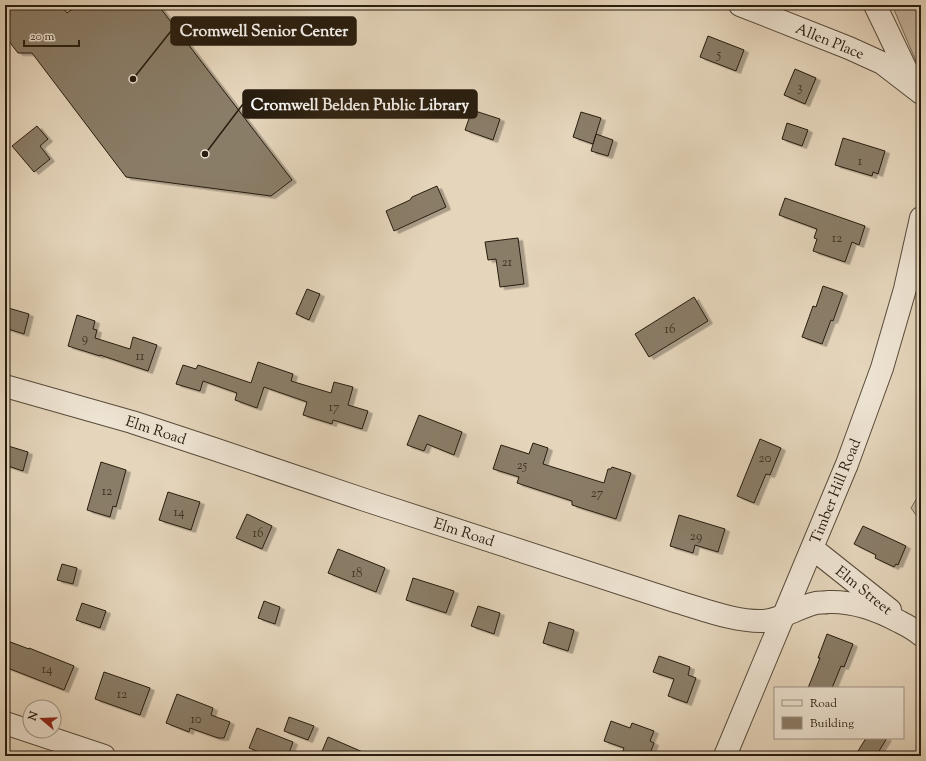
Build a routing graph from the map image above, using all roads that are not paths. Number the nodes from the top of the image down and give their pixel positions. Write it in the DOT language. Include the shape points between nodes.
graph roads {
  1 [pos="740,5"];
  2 [pos="875,5"];
  3 [pos="918,90"];
  4 [pos="921,108"];
  5 [pos="921,218"];
  6 [pos="5,386"];
  7 [pos="812,548"];
  8 [pos="784,616"];
  9 [pos="918,633"];
  10 [pos="5,723"];
  11 [pos="104,756"];
  12 [pos="725,756"];
  1 -- 3 [label="street, Allen Place" via="882,63"];
  2 -- 3 [label="street"];
  3 -- 4 [label="street"];
  5 -- 7 [label="street, Timber Hill Road" via="905,289 882,368 848,464"];
  6 -- 8 [label="street, Elm Road" via="132,422 678,602 747,621 765,621"];
  7 -- 8 [label="street, Timber Hill Road"];
  7 -- 9 [label="street, Elm Street"];
  8 -- 9 [label="street, Elm Road" via="816,603 852,604 887,615"];
  8 -- 12 [label="street, Timber Hill Road"];
  10 -- 11 [label="street"];
}
